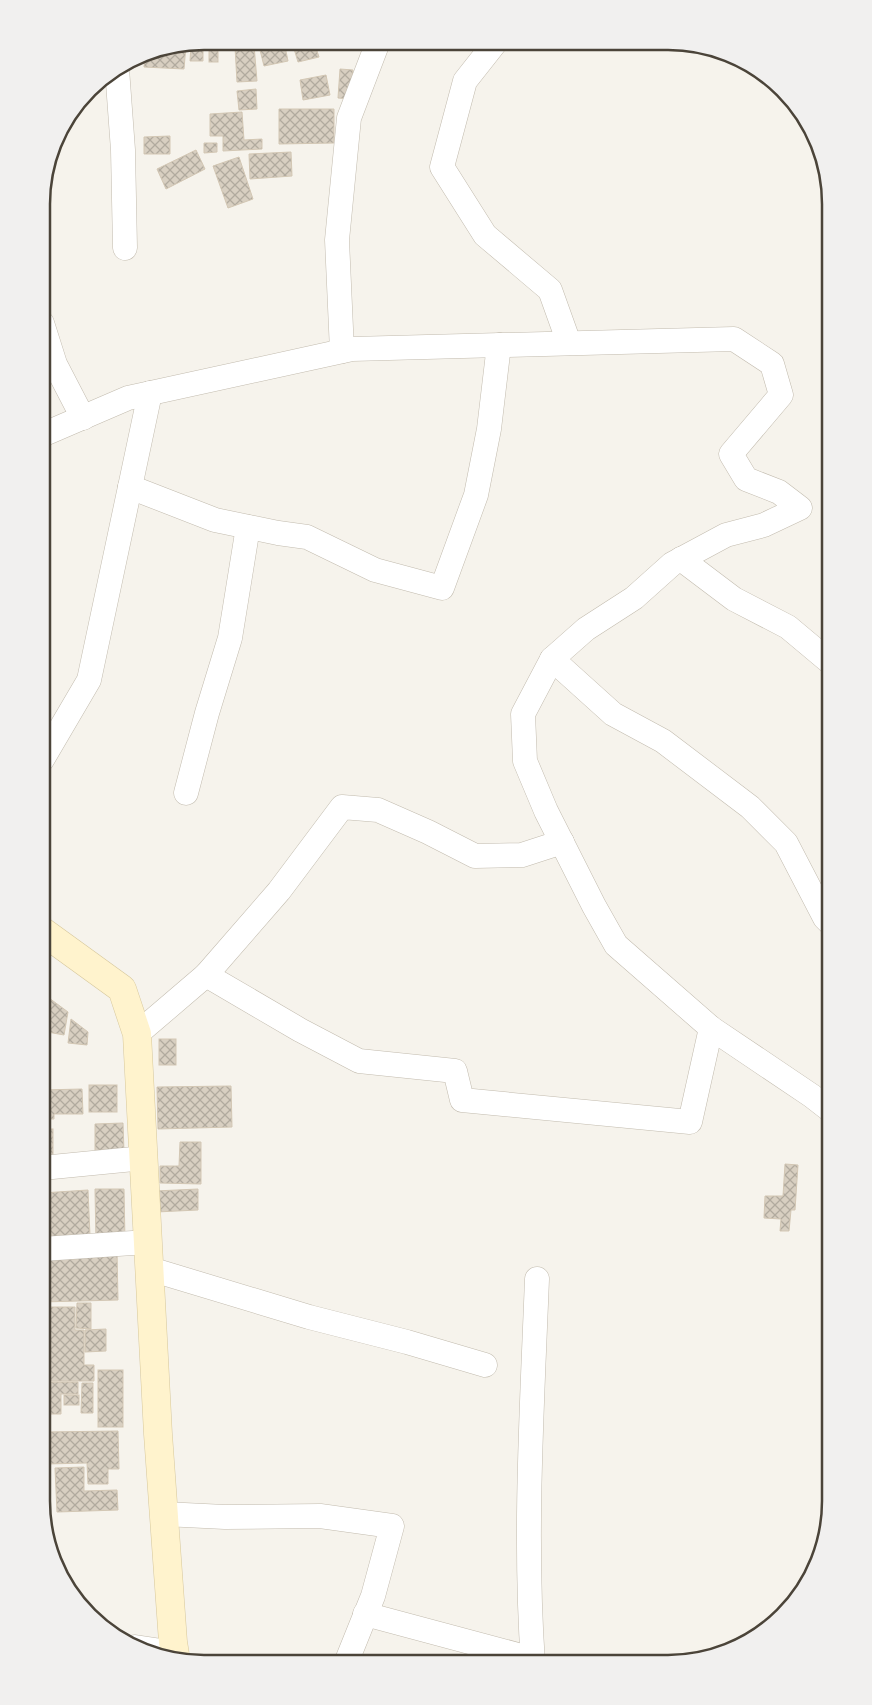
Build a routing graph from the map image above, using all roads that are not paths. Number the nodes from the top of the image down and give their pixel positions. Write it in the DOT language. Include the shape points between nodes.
graph roads {
  1 [pos="375,50"];
  2 [pos="489,50"];
  3 [pos="118,77"];
  4 [pos="125,248"];
  5 [pos="569,343"];
  6 [pos="499,345"];
  7 [pos="50,346"];
  8 [pos="342,352"];
  9 [pos="150,393"];
  10 [pos="83,418"];
  11 [pos="50,432"];
  12 [pos="130,487"];
  13 [pos="248,527"];
  14 [pos="681,559"];
  15 [pos="822,655"];
  16 [pos="552,659"];
  17 [pos="50,747"];
  18 [pos="186,793"];
  19 [pos="562,842"];
  20 [pos="822,912"];
  21 [pos="50,937"];
  22 [pos="206,975"];
  23 [pos="711,1028"];
  24 [pos="137,1034"];
  25 [pos="822,1104"];
  26 [pos="144,1158"];
  27 [pos="50,1167"];
  28 [pos="148,1242"];
  29 [pos="50,1248"];
  30 [pos="150,1269"];
  31 [pos="537,1279"];
  32 [pos="485,1364"];
  33 [pos="164,1514"];
  34 [pos="365,1614"];
  35 [pos="175,1652"];
  36 [pos="349,1655"];
  37 [pos="512,1655"];
  38 [pos="533,1655"];
  1 -- 8 [label="street" via="349,118 337,240"];
  2 -- 5 [label="street" via="465,81 442,167 485,235 550,290"];
  3 -- 4 [label="street" via="124,150"];
  5 -- 6 [label="street"];
  5 -- 14 [label="street" via="734,339 772,364 781,395 731,454 746,479 778,492 800,508 764,525 726,535"];
  6 -- 8 [label="street" via="352,349"];
  6 -- 13 [label="street" via="489,429 476,495 442,588 375,570 306,537"];
  7 -- 10 [label="street"];
  8 -- 9 [label="street"];
  9 -- 10 [label="street" via="128,398"];
  9 -- 12 [label="street"];
  10 -- 11 [label="street"];
  12 -- 13 [label="street" via="215,520"];
  12 -- 17 [label="street" via="90,680"];
  13 -- 18 [label="street" via="230,638"];
  14 -- 15 [label="street" via="734,599 788,627"];
  14 -- 16 [label="street" via="634,598 586,629"];
  16 -- 19 [label="street" via="523,714 525,761"];
  16 -- 20 [label="street" via="613,714 663,741 750,807 786,843"];
  19 -- 22 [label="street" via="522,855 475,856 378,810 342,807 279,891"];
  19 -- 23 [label="street" via="616,945"];
  21 -- 24 [label="main road" via="122,989"];
  22 -- 23 [label="street" via="360,1061 455,1072 462,1100 499,1104 690,1122"];
  22 -- 24 [label="street"];
  23 -- 25 [label="street"];
  24 -- 26 [label="main road"];
  26 -- 27 [label="street"];
  26 -- 28 [label="main road"];
  28 -- 29 [label="street"];
  28 -- 30 [label="main road"];
  30 -- 32 [label="street" via="309,1317"];
  30 -- 33 [label="main road"];
  31 -- 38 [label="street" via="529,1496"];
  33 -- 34 [label="street" via="320,1516 392,1526"];
  33 -- 35 [label="main road"];
  34 -- 36 [label="street"];
  34 -- 37 [label="street"];
}
